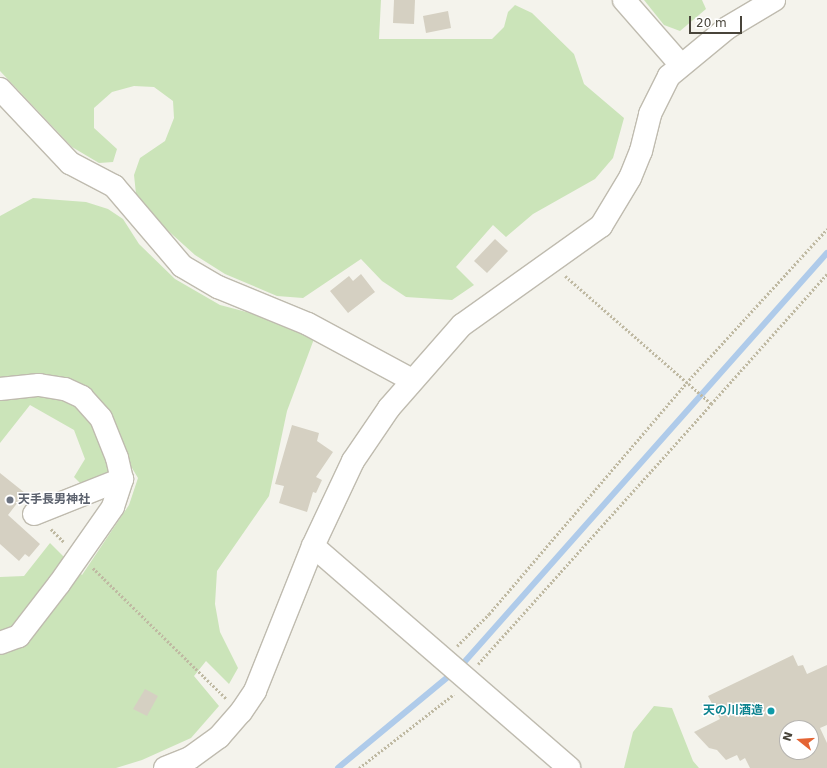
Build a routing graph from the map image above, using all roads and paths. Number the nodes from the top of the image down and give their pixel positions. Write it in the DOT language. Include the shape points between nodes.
graph roads {
  1 [pos="624,0"];
  2 [pos="774,0"];
  3 [pos="680,64"];
  4 [pos="0,89"];
  5 [pos="827,229"];
  6 [pos="550,262"];
  7 [pos="827,274"];
  8 [pos="412,380"];
  9 [pos="686,383"];
  10 [pos="0,389"];
  11 [pos="711,404"];
  12 [pos="122,479"];
  13 [pos="41,520"];
  14 [pos="313,546"];
  15 [pos="79,555"];
  16 [pos="0,643"];
  17 [pos="455,669"];
  18 [pos="211,682"];
  19 [pos="165,768"];
  20 [pos="359,768"];
  21 [pos="569,768"];
  1 -- 3 [label="street"];
  2 -- 3 [label="street" via="727,28"];
  3 -- 6 [label="street" via="658,96 630,178 601,226"];
  4 -- 8 [label="street" via="70,163 114,186 182,266 218,287 308,324"];
  5 -- 9 [label="path"];
  6 -- 8 [label="street" via="462,325"];
  6 -- 9 [label="path"];
  7 -- 11 [label="path"];
  8 -- 14 [label="street" via="389,408 353,461"];
  9 -- 11 [label="path"];
  9 -- 17 [label="path" via="489,614"];
  10 -- 12 [label="street" via="39,385 65,389 82,397 101,418 117,458"];
  11 -- 17 [label="path" via="481,660"];
  12 -- 13 [label="street"];
  12 -- 15 [label="street" via="113,507"];
  13 -- 15 [label="path"];
  14 -- 17 [label="street"];
  14 -- 19 [label="street" via="255,690 241,712 219,737 190,758"];
  15 -- 16 [label="street" via="19,636"];
  15 -- 18 [label="path"];
  17 -- 20 [label="path" via="449,700"];
  17 -- 21 [label="street"];
}
